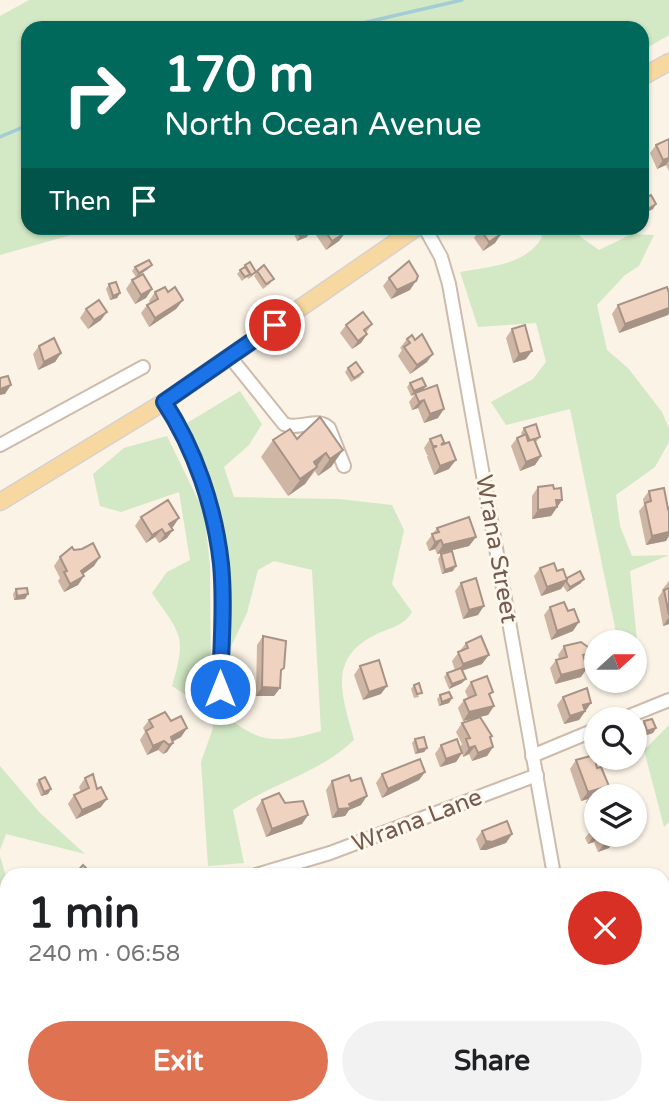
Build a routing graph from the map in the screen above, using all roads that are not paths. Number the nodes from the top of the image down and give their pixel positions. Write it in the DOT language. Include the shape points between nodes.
graph roads {
  1 [pos="669,62"];
  2 [pos="649,73"];
  3 [pos="406,235"];
  4 [pos="429,235"];
  5 [pos="230,357"];
  6 [pos="143,367"];
  7 [pos="164,402"];
  8 [pos="0,445"];
  9 [pos="344,466"];
  10 [pos="0,502"];
  11 [pos="220,689"];
  12 [pos="669,701"];
  13 [pos="647,709"];
  14 [pos="584,735"];
  15 [pos="532,755"];
  16 [pos="537,775"];
  17 [pos="280,868"];
  18 [pos="553,868"];
  1 -- 2 [label="main road"];
  3 -- 5 [label="main road"];
  4 -- 15 [label="street, Wrana Street" via="449,284"];
  5 -- 7 [label="main road"];
  5 -- 9 [label="street" via="284,424 292,428 320,423 329,428"];
  6 -- 8 [label="street"];
  7 -- 10 [label="main road"];
  7 -- 11 [label="street" via="184,438 213,520 221,565"];
  12 -- 13 [label="street"];
  14 -- 15 [label="street"];
  15 -- 16 [label="street, Wrana Street"];
  16 -- 17 [label="street, Wrana Lane"];
  16 -- 18 [label="street, Wrana Street"];
}
